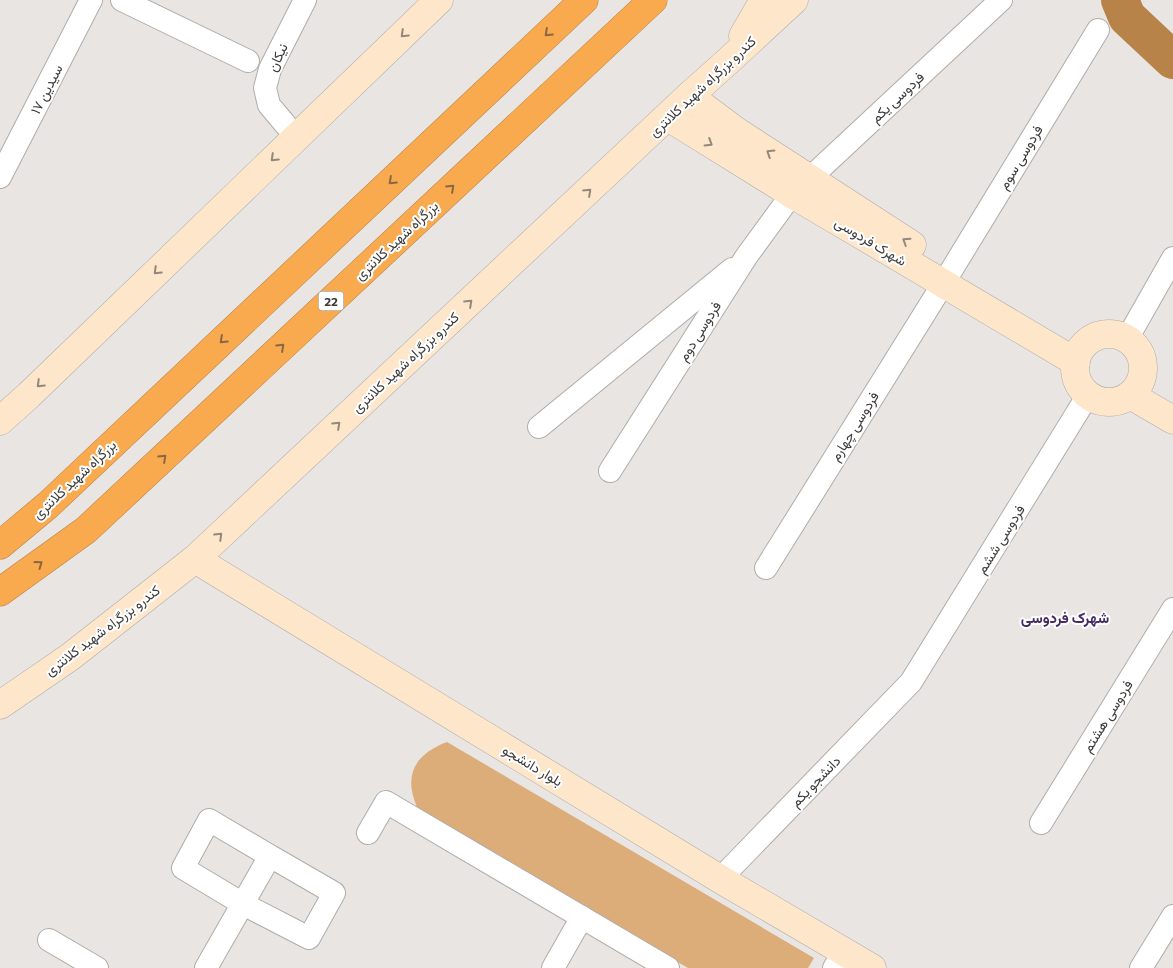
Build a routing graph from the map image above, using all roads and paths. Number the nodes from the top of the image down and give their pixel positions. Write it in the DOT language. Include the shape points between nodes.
graph roads {
  1 [pos="91,0"];
  2 [pos="122,0"];
  3 [pos="305,0"];
  4 [pos="439,0"];
  5 [pos="584,0"];
  6 [pos="653,0"];
  7 [pos="762,0"];
  8 [pos="794,0"];
  9 [pos="1001,0"];
  10 [pos="1098,30"];
  11 [pos="248,61"];
  12 [pos="726,64"];
  13 [pos="689,96"];
  14 [pos="668,117"];
  15 [pos="296,137"];
  16 [pos="0,177"];
  17 [pos="801,186"];
  18 [pos="746,257"];
  19 [pos="1173,258"];
  20 [pos="947,277"];
  21 [pos="1127,339"];
  22 [pos="1080,355"];
  23 [pos="1134,391"];
  24 [pos="1088,395"];
  25 [pos="1173,408"];
  26 [pos="1173,420"];
  27 [pos="0,421"];
  28 [pos="539,428"];
  29 [pos="610,471"];
  30 [pos="0,545"];
  31 [pos="195,559"];
  32 [pos="766,568"];
  33 [pos="0,592"];
  34 [pos="1173,609"];
  35 [pos="911,682"];
  36 [pos="0,705"];
  37 [pos="1041,823"];
  38 [pos="368,833"];
  39 [pos="270,856"];
  40 [pos="720,879"];
  41 [pos="243,904"];
  42 [pos="1173,916"];
  43 [pos="582,917"];
  44 [pos="49,940"];
  45 [pos="839,960"];
  46 [pos="97,968"];
  47 [pos="206,968"];
  48 [pos="553,968"];
  49 [pos="668,968"];
  50 [pos="872,968"];
  51 [pos="1142,968"];
  1 -- 16 [label="street, ۱۷ سیدین"];
  2 -- 11 [label="street"];
  3 -- 15 [label="street, نیکان" via="270,69 265,88 269,105"];
  4 -- 15 [label="main road, one-way"];
  5 -- 30 [label="highway, بزرگراه شهید کلانتری, one-way" via="48,505"];
  33 -- 6 [label="highway, بزرگراه شهید کلانتری / 22, one-way" via="86,530"];
  7 -- 12 [label="main road"];
  8 -- 12 [label="main road, کندرو بزرگراه شهید کلانتری"];
  9 -- 17 [label="street, فردوسی یکم"];
  10 -- 20 [label="street, فردوسی سوم"];
  12 -- 13 [label="main road, کندرو بزرگراه شهید کلانتری"];
  13 -- 14 [label="main road, کندرو بزرگراه شهید کلانتری"];
  17 -- 13 [label="main road, شهرک فردوسی, one-way"];
  14 -- 17 [label="main road, شهرک فردوسی, one-way"];
  31 -- 14 [label="main road, کندرو بزرگراه شهید کلانتری, one-way"];
  15 -- 27 [label="main road, one-way"];
  17 -- 18 [label="street, فردوسی دوم"];
  17 -- 20 [label="main road, شهرک فردوسی"];
  18 -- 28 [label="street"];
  18 -- 29 [label="street, فردوسی دوم"];
  19 -- 21 [label="street"];
  20 -- 22 [label="main road, شهرک فردوسی"];
  20 -- 32 [label="street, فردوسی چهارم"];
  21 -- 22 [label="main road" via="1117,335 1095,337"];
  21 -- 23 [label="main road" via="1141,356 1143,366 1142,377"];
  22 -- 24 [label="main road" via="1075,372"];
  23 -- 24 [label="main road" via="1114,402 1096,400"];
  23 -- 25 [label="main road"];
  23 -- 26 [label="main road"];
  24 -- 35 [label="street, فردوسی ششم"];
  31 -- 36 [label="main road, کندرو بزرگراه شهید کلانتری" via="70,657"];
  31 -- 40 [label="main road, بلوار دانشجو"];
  34 -- 37 [label="street, فردوسی هشتم"];
  35 -- 40 [label="street, دانشجو یکم"];
  38 -- 43 [label="street" via="386,802"];
  39 -- 41 [label="street"];
  39 -- 41 [label="street" via="209,820 183,868"];
  39 -- 41 [label="street" via="334,893 309,938"];
  40 -- 45 [label="main road, بلوار دانشجو"];
  41 -- 47 [label="street"];
  42 -- 51 [label="street"];
  43 -- 48 [label="street"];
  43 -- 49 [label="street"];
  44 -- 46 [label="street"];
  45 -- 50 [label="main road, بلوار دانشجو"];
}
